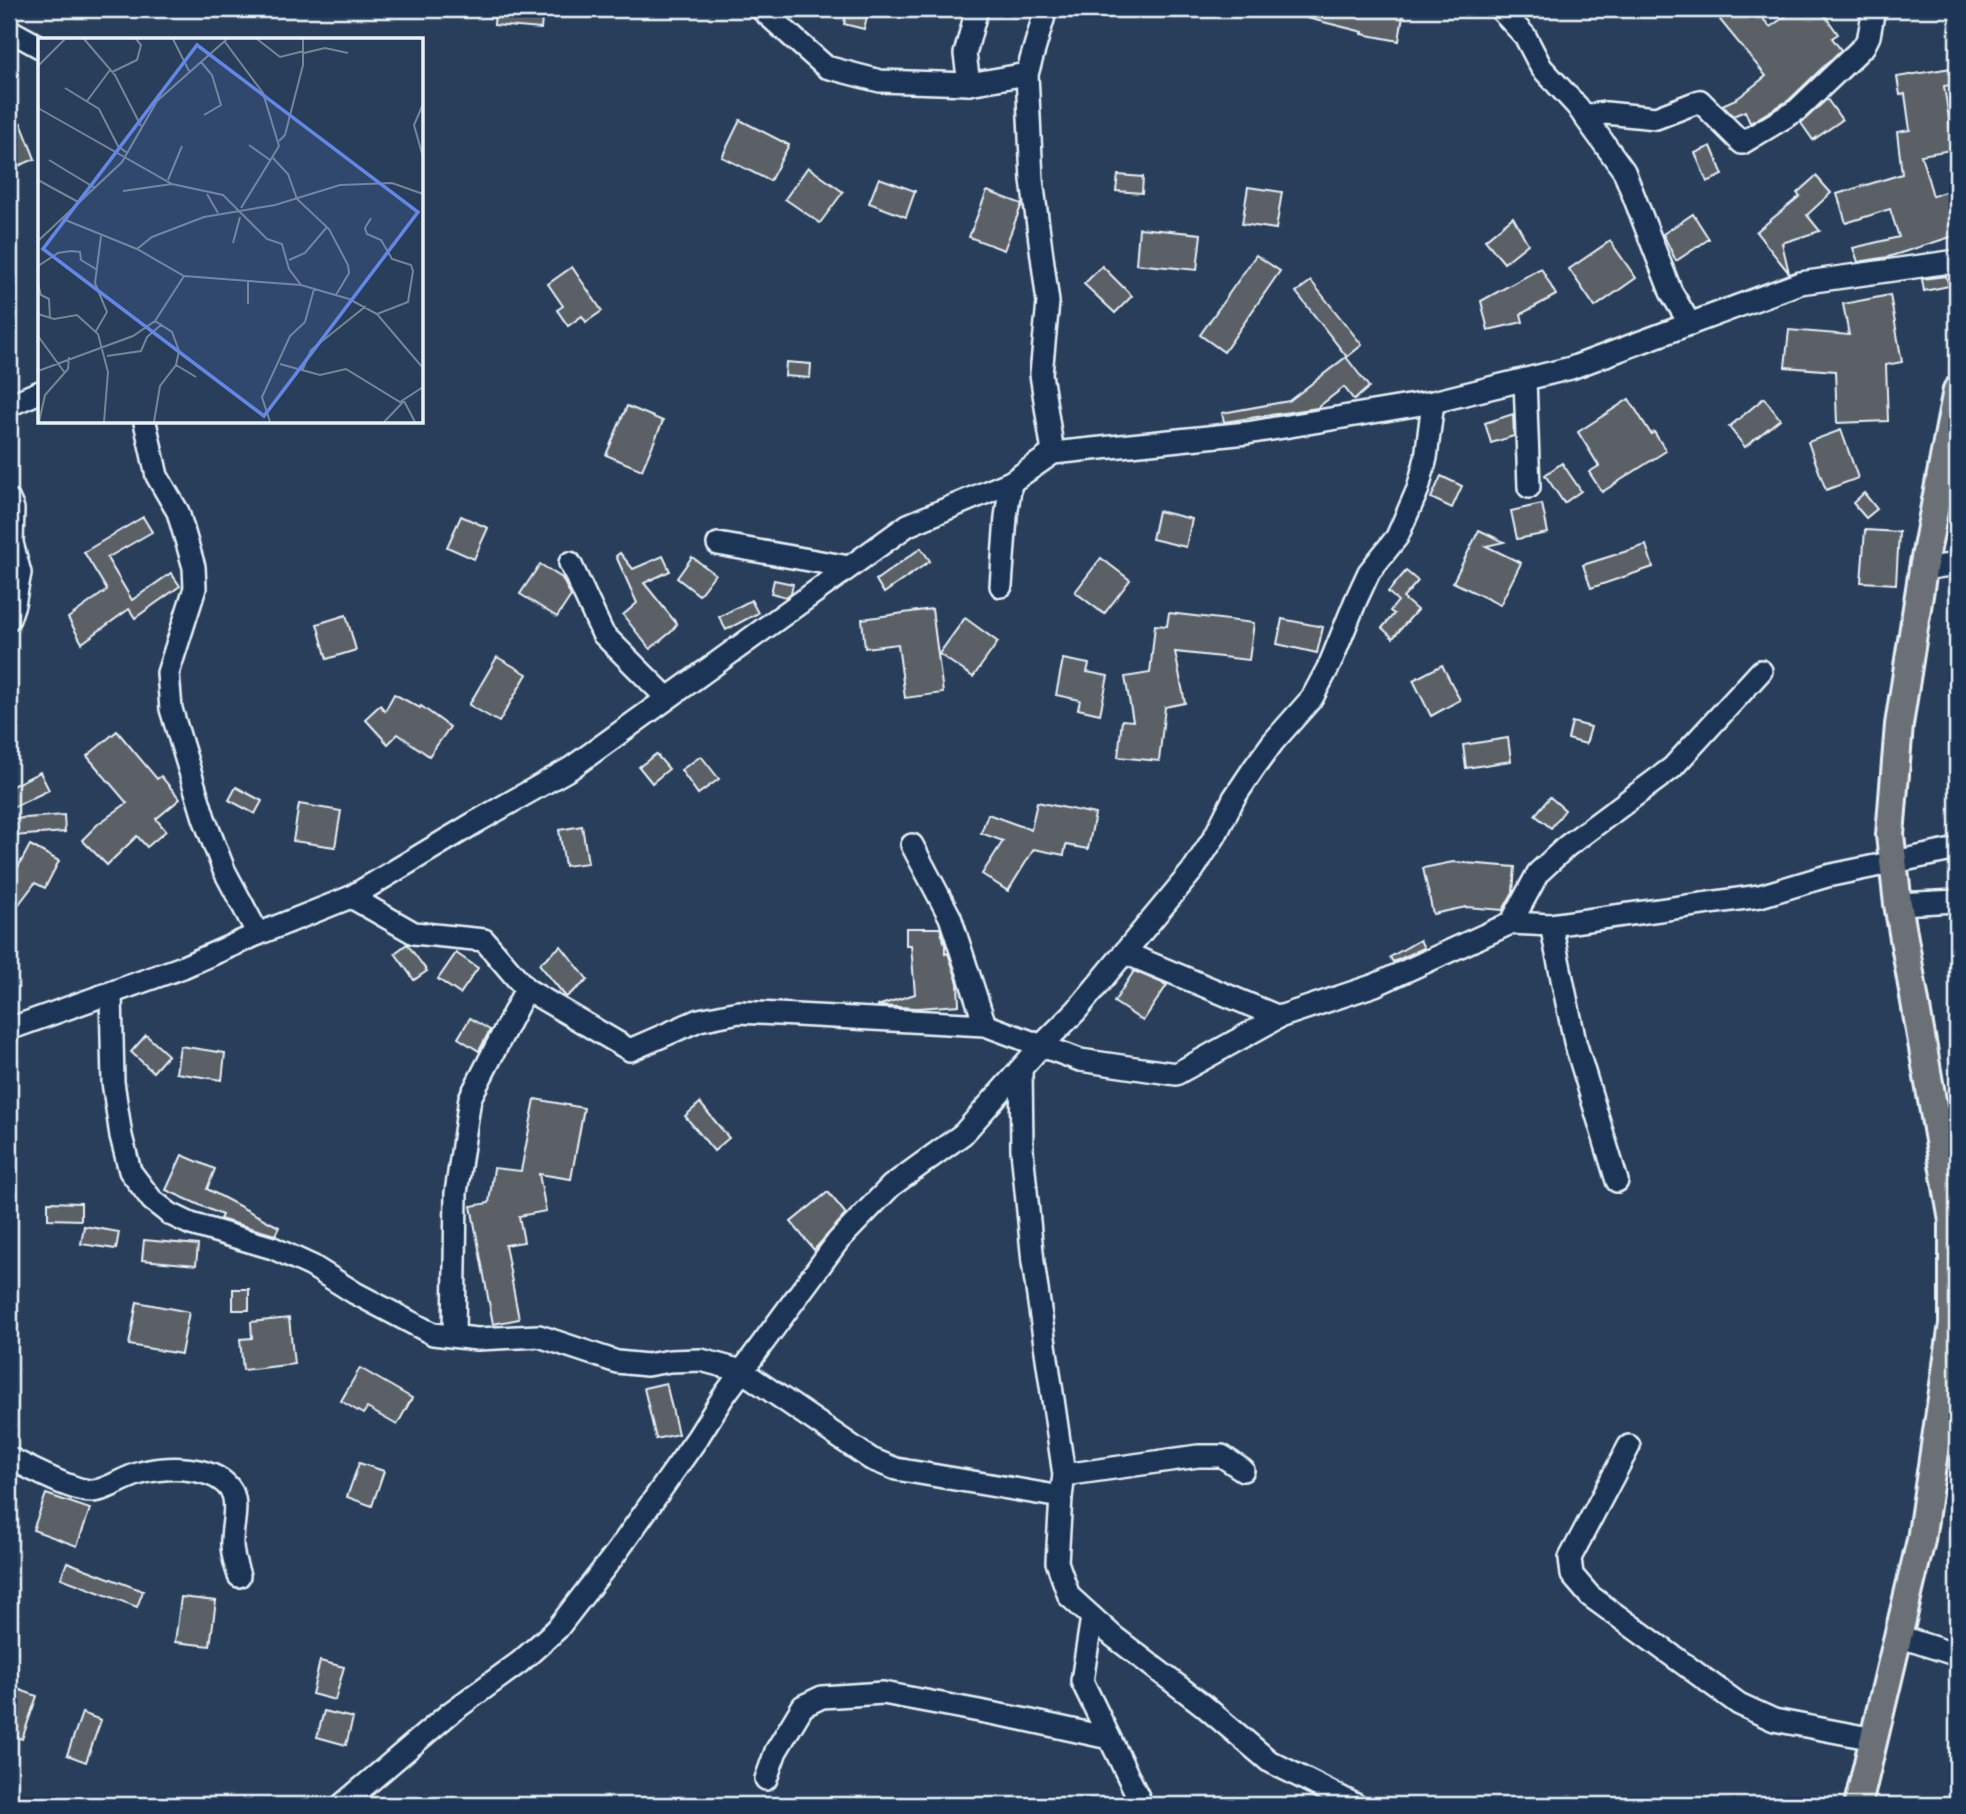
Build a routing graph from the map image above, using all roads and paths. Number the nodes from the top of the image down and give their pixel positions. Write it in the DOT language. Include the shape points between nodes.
graph roads {
  1 [pos="761,9"];
  2 [pos="977,9"];
  3 [pos="1046,9"];
  4 [pos="1500,9"];
  5 [pos="1874,9"];
  6 [pos="9,30"];
  7 [pos="38,46"];
  8 [pos="1027,74"];
  9 [pos="970,83"];
  10 [pos="1584,116"];
  11 [pos="1957,261"];
  12 [pos="1690,324"];
  13 [pos="1525,380"];
  14 [pos="1957,390"];
  15 [pos="38,393"];
  16 [pos="1433,402"];
  17 [pos="9,405"];
  18 [pos="1954,416"];
  19 [pos="145,424"];
  20 [pos="1053,453"];
  21 [pos="1012,482"];
  22 [pos="1529,487"];
  23 [pos="9,500"];
  24 [pos="718,544"];
  25 [pos="570,564"];
  26 [pos="1957,564"];
  27 [pos="849,567"];
  28 [pos="1923,569"];
  29 [pos="1001,586"];
  30 [pos="9,619"];
  31 [pos="1761,671"];
  32 [pos="667,698"];
  33 [pos="912,845"];
  34 [pos="1957,849"];
  35 [pos="1892,863"];
  36 [pos="351,897"];
  37 [pos="1957,901"];
  38 [pos="1898,904"];
  39 [pos="1511,923"];
  40 [pos="1551,925"];
  41 [pos="258,934"];
  42 [pos="1125,953"];
  43 [pos="526,989"];
  44 [pos="111,994"];
  45 [pos="1279,1017"];
  46 [pos="985,1025"];
  47 [pos="9,1029"];
  48 [pos="1041,1046"];
  49 [pos="1021,1069"];
  50 [pos="1946,1119"];
  51 [pos="1617,1181"];
  52 [pos="454,1336"];
  53 [pos="742,1371"];
  54 [pos="1629,1446"];
  55 [pos="9,1458"];
  56 [pos="1243,1470"];
  57 [pos="1064,1475"];
  58 [pos="1061,1497"];
  59 [pos="239,1576"];
  60 [pos="1092,1617"];
  61 [pos="1898,1636"];
  62 [pos="1957,1655"];
  63 [pos="1109,1738"];
  64 [pos="1874,1739"];
  65 [pos="766,1779"];
  66 [pos="342,1805"];
  67 [pos="1142,1805"];
  68 [pos="1356,1805"];
  69 [pos="1858,1805"];
  1 -- 9 [label="street" via="826,67 880,81"];
  2 -- 9 [label="street" via="965,54"];
  3 -- 8 [label="street"];
  4 -- 10 [label="street" via="1525,36 1541,67"];
  5 -- 10 [label="street" via="1864,46 1797,110 1742,143 1700,101 1656,118 1606,113"];
  6 -- 7 [label="street"];
  8 -- 9 [label="street"];
  8 -- 20 [label="street" via="1032,180 1048,302 1041,374"];
  10 -- 12 [label="street" via="1624,171 1671,292"];
  11 -- 12 [label="street" via="1800,283"];
  12 -- 13 [label="street" via="1572,368"];
  13 -- 16 [label="street"];
  13 -- 22 [label="street"];
  14 -- 18 [label="main road"];
  15 -- 17 [label="street"];
  16 -- 20 [label="street" via="1247,433"];
  16 -- 42 [label="street" via="1418,489 1397,537 1365,581 1312,698 1254,768 1193,870"];
  18 -- 28 [label="main road"];
  19 -- 41 [label="street" via="157,476 178,512 194,567 195,588 168,673 171,709 204,818"];
  20 -- 21 [label="street"];
  21 -- 27 [label="street" via="908,525"];
  21 -- 29 [label="street"];
  23 -- 30 [label="street" via="20,573"];
  24 -- 27 [label="street"];
  25 -- 32 [label="street" via="603,634"];
  26 -- 28 [label="street"];
  27 -- 32 [label="street"];
  28 -- 35 [label="main road" via="1899,725"];
  31 -- 39 [label="street" via="1672,768 1566,846 1538,873"];
  32 -- 36 [label="street" via="571,768"];
  33 -- 46 [label="street" via="950,917"];
  34 -- 35 [label="street"];
  35 -- 38 [label="main road"];
  35 -- 40 [label="street" via="1760,896"];
  36 -- 41 [label="street"];
  36 -- 43 [label="street" via="414,933 484,940"];
  37 -- 38 [label="street"];
  38 -- 50 [label="main road"];
  39 -- 40 [label="street"];
  39 -- 45 [label="street" via="1375,985"];
  40 -- 51 [label="street" via="1575,1042"];
  41 -- 44 [label="street"];
  42 -- 45 [label="street"];
  42 -- 48 [label="street"];
  43 -- 46 [label="street" via="630,1050 699,1020 739,1012"];
  43 -- 52 [label="street" via="470,1098 456,1193"];
  44 -- 47 [label="street"];
  44 -- 52 [label="street" via="113,1082 121,1136 130,1171 152,1200 191,1224 273,1248 312,1266 433,1334"];
  45 -- 48 [label="street" via="1176,1074 1080,1060"];
  46 -- 48 [label="street"];
  48 -- 49 [label="street"];
  49 -- 53 [label="street" via="963,1134 891,1186 838,1241"];
  49 -- 57 [label="street" via="1022,1150 1032,1262"];
  50 -- 61 [label="main road" via="1953,1324 1921,1540"];
  52 -- 53 [label="street" via="539,1336 617,1362 646,1365 701,1360"];
  53 -- 58 [label="street" via="871,1459 897,1469"];
  53 -- 66 [label="street" via="616,1553 557,1629"];
  54 -- 64 [label="street" via="1570,1558 1572,1575 1590,1596 1752,1711 1807,1728"];
  55 -- 59 [label="street" via="90,1492 163,1469 217,1477 235,1502 232,1549"];
  56 -- 57 [label="street" via="1222,1456 1198,1456"];
  57 -- 58 [label="street"];
  58 -- 60 [label="street" via="1057,1562 1069,1596"];
  60 -- 63 [label="street" via="1082,1681"];
  60 -- 68 [label="street" via="1269,1761"];
  61 -- 62 [label="street"];
  61 -- 64 [label="main road"];
  63 -- 65 [label="street" via="883,1693 822,1697 803,1706 776,1751"];
  63 -- 67 [label="street"];
  64 -- 69 [label="main road"];
}
